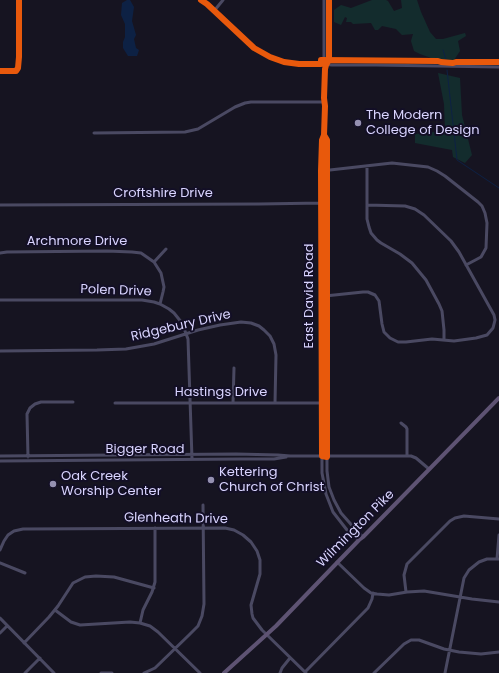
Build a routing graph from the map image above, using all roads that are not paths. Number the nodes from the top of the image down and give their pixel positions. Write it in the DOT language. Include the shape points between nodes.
graph roads {
  1 [pos="201,0"];
  2 [pos="223,0"];
  3 [pos="324,0"];
  4 [pos="329,0"];
  5 [pos="214,10"];
  6 [pos="326,64"];
  7 [pos="499,67"];
  8 [pos="325,102"];
  9 [pos="94,133"];
  10 [pos="324,135"];
  11 [pos="367,166"];
  12 [pos="321,171"];
  13 [pos="326,171"];
  14 [pos="321,203"];
  15 [pos="326,203"];
  16 [pos="0,205"];
  17 [pos="367,205"];
  18 [pos="166,249"];
  19 [pos="0,253"];
  20 [pos="154,262"];
  21 [pos="466,265"];
  22 [pos="326,295"];
  23 [pos="322,296"];
  24 [pos="0,300"];
  25 [pos="160,304"];
  26 [pos="187,334"];
  27 [pos="444,340"];
  28 [pos="0,351"];
  29 [pos="234,368"];
  30 [pos="499,398"];
  31 [pos="73,402"];
  32 [pos="115,402"];
  33 [pos="191,402"];
  34 [pos="233,403"];
  35 [pos="275,403"];
  36 [pos="322,403"];
  37 [pos="327,403"];
  38 [pos="401,423"];
  39 [pos="28,455"];
  40 [pos="192,455"];
  41 [pos="0,456"];
  42 [pos="289,456"];
  43 [pos="322,456"];
  44 [pos="327,456"];
  45 [pos="407,456"];
  46 [pos="192,459"];
  47 [pos="0,460"];
  48 [pos="29,460"];
  49 [pos="429,469"];
  50 [pos="203,505"];
  51 [pos="499,518"];
  52 [pos="155,528"];
  53 [pos="203,528"];
  54 [pos="499,535"];
  55 [pos="361,538"];
  56 [pos="0,550"];
  57 [pos="498,559"];
  58 [pos="337,562"];
  59 [pos="0,563"];
  60 [pos="25,573"];
  61 [pos="154,588"];
  62 [pos="406,592"];
  63 [pos="373,594"];
  64 [pos="460,597"];
  65 [pos="499,602"];
  66 [pos="55,610"];
  67 [pos="0,618"];
  68 [pos="140,623"];
  69 [pos="8,626"];
  70 [pos="0,633"];
  71 [pos="266,634"];
  72 [pos="24,643"];
  73 [pos="175,648"];
  74 [pos="450,650"];
  75 [pos="499,652"];
  76 [pos="40,658"];
  77 [pos="290,658"];
  78 [pos="197,672"];
  79 [pos="305,672"];
  80 [pos="25,673"];
  81 [pos="54,673"];
  82 [pos="101,673"];
  83 [pos="112,673"];
  84 [pos="144,673"];
  85 [pos="224,673"];
  86 [pos="280,673"];
  87 [pos="374,673"];
  88 [pos="445,673"];
  1 -- 5 [label="street"];
  2 -- 5 [label="street"];
  3 -- 6 [label="street, East David Road"];
  4 -- 6 [label="street, East David Road" via="329,60"];
  5 -- 6 [label="street" via="254,48 270,58 291,64"];
  6 -- 7 [label="street"];
  6 -- 8 [label="street, East David Road"];
  8 -- 9 [label="street" via="245,103 192,131"];
  8 -- 10 [label="street, East David Road"];
  10 -- 12 [label="street, East David Road"];
  10 -- 13 [label="street, East David Road" via="327,140"];
  11 -- 13 [label="street"];
  11 -- 17 [label="street"];
  11 -- 21 [label="street" via="399,164 428,167 445,176 478,202 486,215 487,246 481,257"];
  12 -- 13 [label="street"];
  12 -- 14 [label="street, East David Road"];
  13 -- 15 [label="street, East David Road"];
  14 -- 15 [label="street, Croftshire Drive"];
  14 -- 16 [label="street, Croftshire Drive"];
  14 -- 23 [label="street, East David Road"];
  15 -- 22 [label="street, East David Road"];
  17 -- 21 [label="street" via="406,206 420,212 451,241"];
  17 -- 27 [label="street" via="368,224 373,236 412,263 426,280 442,311"];
  18 -- 20 [label="street"];
  19 -- 20 [label="street, Archmore Drive" via="132,252 141,253"];
  20 -- 25 [label="street" via="164,282"];
  21 -- 27 [label="street" via="492,309 495,323 484,337"];
  22 -- 23 [label="street"];
  22 -- 27 [label="street" via="368,292 375,295 379,302 384,332 396,341"];
  22 -- 37 [label="street, East David Road"];
  23 -- 36 [label="street, East David Road"];
  24 -- 25 [label="street, Polen Drive" via="142,300"];
  25 -- 26 [label="street, Polen Drive" via="179,319"];
  26 -- 28 [label="street, Ridgebury Drive" via="126,349"];
  26 -- 33 [label="street, Polen Drive"];
  26 -- 35 [label="street, Ridgebury Drive" via="218,325 241,322 255,324 264,330 270,336 275,350"];
  29 -- 34 [label="street"];
  30 -- 49 [label="main road, Wilmington Pike"];
  31 -- 39 [label="street" via="41,402 30,408 27,414"];
  32 -- 33 [label="street, Hastings Drive"];
  33 -- 34 [label="street, Hastings Drive"];
  33 -- 40 [label="street, Polen Drive"];
  34 -- 35 [label="street, Hastings Drive"];
  35 -- 36 [label="street, Hastings Drive"];
  36 -- 37 [label="street, Hastings Drive"];
  36 -- 43 [label="street, East David Road"];
  37 -- 44 [label="street, East David Road"];
  38 -- 45 [label="street" via="406,429"];
  39 -- 40 [label="street, Bigger Road"];
  39 -- 41 [label="street, Bigger Road"];
  39 -- 48 [label="street"];
  40 -- 42 [label="street, Bigger Road"];
  40 -- 46 [label="street, Polen Drive"];
  42 -- 43 [label="street, Bigger Road"];
  42 -- 46 [label="street, Bigger Road" via="274,459"];
  43 -- 44 [label="street, Bigger Road"];
  43 -- 55 [label="street, East David Road" via="324,486 333,512 347,530"];
  44 -- 45 [label="street, Bigger Road"];
  44 -- 55 [label="street, East David Road" via="330,492 341,513"];
  45 -- 49 [label="street, Bigger Road" via="416,458"];
  46 -- 48 [label="street, Bigger Road"];
  47 -- 48 [label="street, Bigger Road"];
  49 -- 55 [label="main road, Wilmington Pike"];
  50 -- 53 [label="street"];
  51 -- 62 [label="street" via="464,516 450,521 408,564 404,575"];
  52 -- 53 [label="street, Glenheath Drive"];
  52 -- 56 [label="street, Glenheath Drive" via="23,528 8,535"];
  52 -- 61 [label="street"];
  53 -- 71 [label="street, Glenheath Drive" via="234,530 243,534 254,545 260,574 251,609 255,621"];
  53 -- 73 [label="street" via="203,612 196,628"];
  54 -- 57 [label="street"];
  55 -- 58 [label="main road, Wilmington Pike"];
  57 -- 64 [label="street" via="483,560 472,567 464,578"];
  58 -- 63 [label="street"];
  58 -- 71 [label="main road, Wilmington Pike"];
  59 -- 60 [label="street"];
  61 -- 66 [label="street" via="108,576 84,577 73,583"];
  61 -- 68 [label="street" via="143,610"];
  62 -- 63 [label="street"];
  62 -- 64 [label="street" via="424,591"];
  63 -- 79 [label="street" via="368,608"];
  64 -- 65 [label="street"];
  64 -- 74 [label="street"];
  66 -- 68 [label="street" via="71,622 80,625"];
  66 -- 72 [label="street"];
  67 -- 69 [label="street"];
  68 -- 73 [label="street" via="150,626"];
  69 -- 70 [label="street"];
  69 -- 72 [label="street"];
  71 -- 77 [label="street, Glenheath Drive"];
  71 -- 85 [label="main road, Wilmington Pike"];
  72 -- 76 [label="street"];
  73 -- 78 [label="street"];
  73 -- 84 [label="street" via="155,668"];
  74 -- 75 [label="street" via="481,654"];
  74 -- 87 [label="street" via="411,640"];
  74 -- 88 [label="street"];
  76 -- 80 [label="street"];
  76 -- 81 [label="street"];
  77 -- 79 [label="street, Glenheath Drive"];
  77 -- 86 [label="street"];
  82 -- 83 [label="street"];
}
